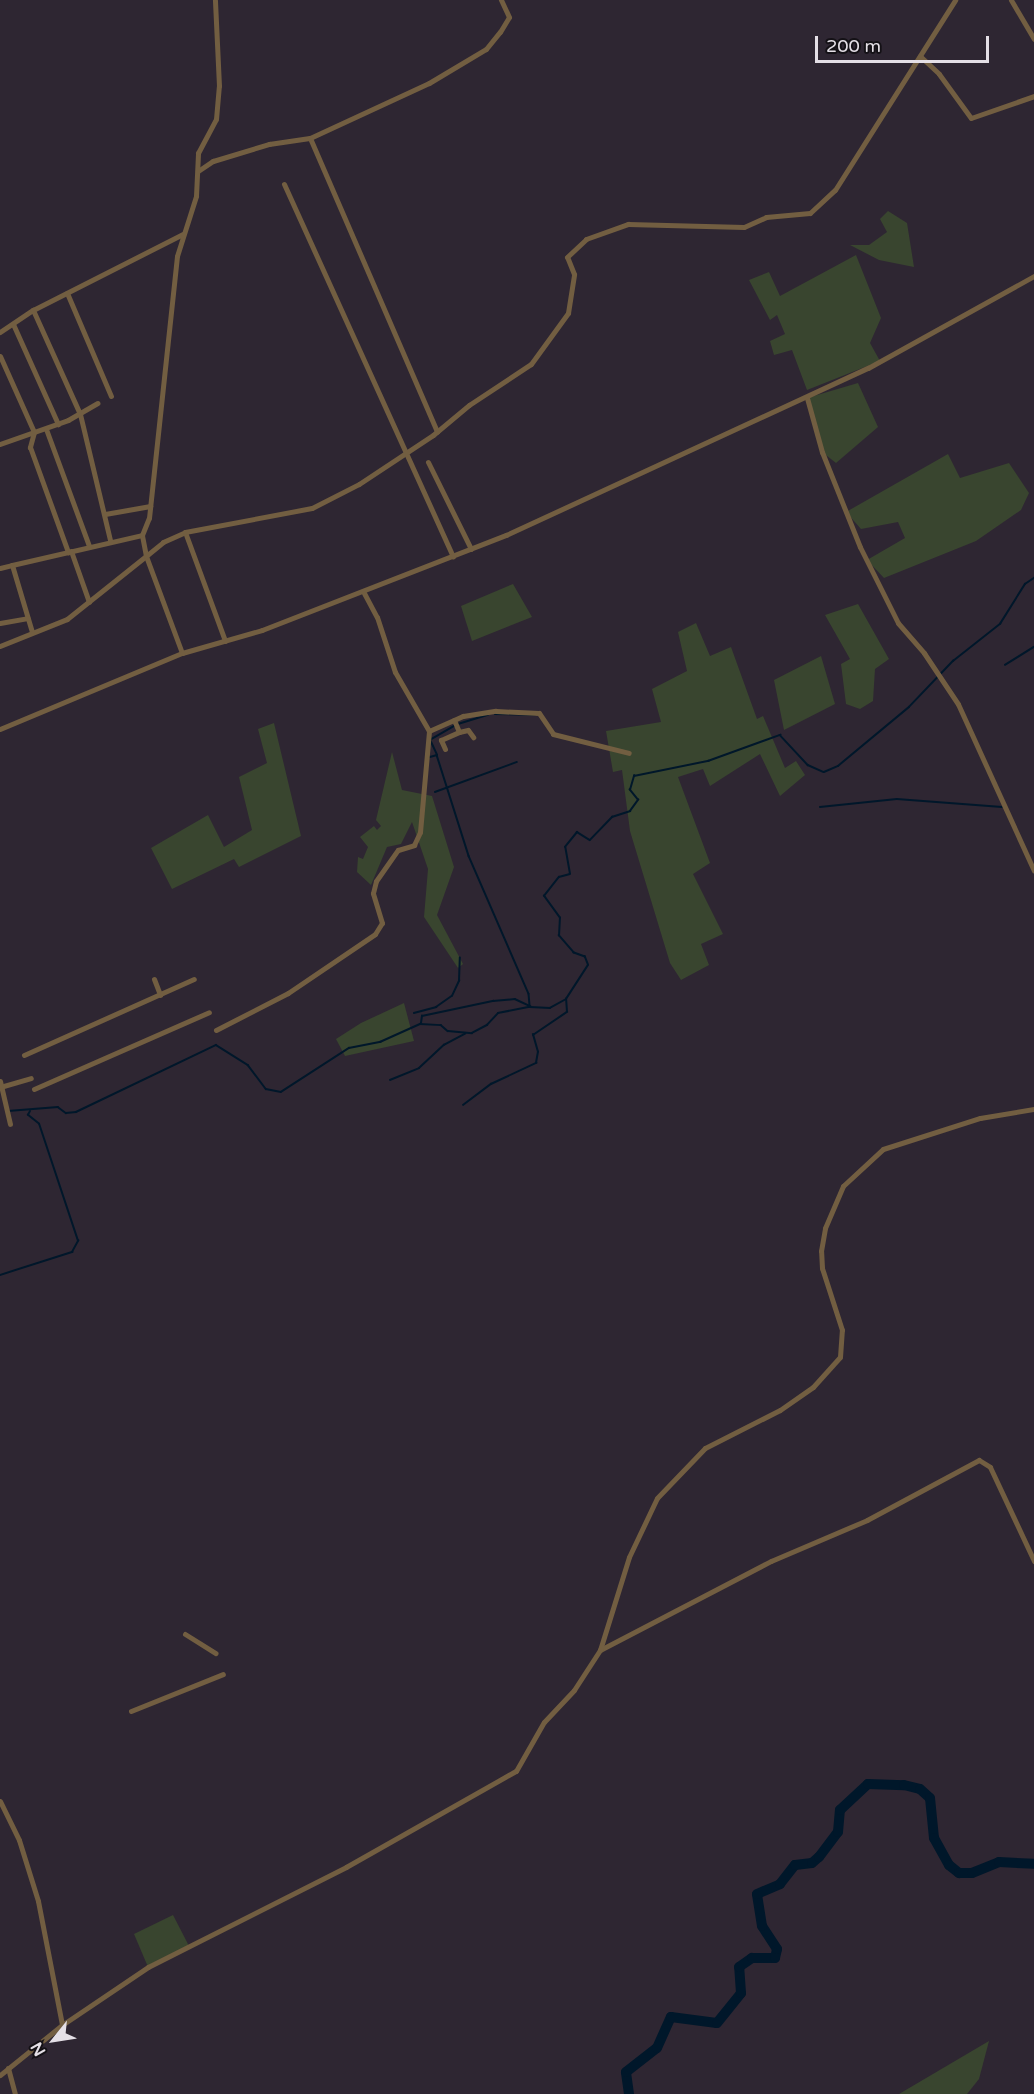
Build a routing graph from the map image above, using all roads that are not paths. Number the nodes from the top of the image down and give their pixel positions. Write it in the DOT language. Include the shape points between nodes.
graph roads {
  1 [pos="215,0"];
  2 [pos="501,0"];
  3 [pos="956,0"];
  4 [pos="1011,0"];
  5 [pos="1034,39"];
  6 [pos="920,56"];
  7 [pos="1034,96"];
  8 [pos="310,138"];
  9 [pos="198,171"];
  10 [pos="284,184"];
  11 [pos="183,234"];
  12 [pos="1034,276"];
  13 [pos="67,293"];
  14 [pos="33,310"];
  15 [pos="13,324"];
  16 [pos="0,332"];
  17 [pos="0,356"];
  18 [pos="111,396"];
  19 [pos="807,398"];
  20 [pos="98,403"];
  21 [pos="80,414"];
  22 [pos="58,423"];
  23 [pos="46,429"];
  24 [pos="34,432"];
  25 [pos="437,432"];
  26 [pos="0,444"];
  27 [pos="404,455"];
  28 [pos="428,462"];
  29 [pos="150,506"];
  30 [pos="105,514"];
  31 [pos="184,532"];
  32 [pos="142,536"];
  33 [pos="110,540"];
  34 [pos="89,546"];
  35 [pos="471,549"];
  36 [pos="70,551"];
  37 [pos="146,556"];
  38 [pos="453,557"];
  39 [pos="12,565"];
  40 [pos="0,568"];
  41 [pos="364,592"];
  42 [pos="89,602"];
  43 [pos="28,618"];
  44 [pos="0,623"];
  45 [pos="32,632"];
  46 [pos="225,641"];
  47 [pos="0,646"];
  48 [pos="182,653"];
  49 [pos="454,720"];
  50 [pos="0,729"];
  51 [pos="429,731"];
  52 [pos="459,732"];
  53 [pos="473,738"];
  54 [pos="445,749"];
  55 [pos="628,753"];
  56 [pos="1034,871"];
  57 [pos="154,979"];
  58 [pos="194,979"];
  59 [pos="160,995"];
  60 [pos="209,1012"];
  61 [pos="216,1030"];
  62 [pos="24,1055"];
  63 [pos="31,1078"];
  64 [pos="0,1085"];
  65 [pos="34,1089"];
  66 [pos="1034,1109"];
  67 [pos="10,1124"];
  68 [pos="1034,1561"];
  69 [pos="185,1634"];
  70 [pos="600,1650"];
  71 [pos="215,1653"];
  72 [pos="223,1674"];
  73 [pos="131,1711"];
  74 [pos="0,1801"];
  75 [pos="62,2025"];
  76 [pos="8,2068"];
  77 [pos="0,2075"];
  78 [pos="15,2094"];
  1 -- 9 [label="street" via="219,86 216,119 198,153"];
  2 -- 8 [label="street" via="509,17 486,49 392,104"];
  3 -- 6 [label="street"];
  4 -- 5 [label="street"];
  6 -- 7 [label="street" via="939,74 971,118"];
  6 -- 25 [label="street" via="835,190 810,213 766,218 744,227 628,224 575,246 567,257 574,274 568,313 531,364 468,405"];
  8 -- 9 [label="street" via="269,144 213,161"];
  8 -- 25 [label="street"];
  9 -- 11 [label="street" via="196,196"];
  10 -- 27 [label="street"];
  11 -- 13 [label="street"];
  11 -- 29 [label="street" via="167,328"];
  12 -- 19 [label="street"];
  13 -- 14 [label="street"];
  13 -- 18 [label="street"];
  14 -- 15 [label="street"];
  14 -- 21 [label="street"];
  15 -- 16 [label="street"];
  15 -- 22 [label="street"];
  17 -- 24 [label="street"];
  19 -- 35 [label="street"];
  19 -- 56 [label="street" via="822,452 860,546 898,623 924,653 958,704"];
  20 -- 21 [label="street"];
  21 -- 22 [label="street"];
  21 -- 30 [label="street"];
  22 -- 23 [label="street"];
  23 -- 24 [label="street"];
  23 -- 34 [label="street"];
  24 -- 26 [label="street"];
  24 -- 36 [label="street" via="30,447"];
  25 -- 27 [label="street"];
  27 -- 31 [label="street" via="312,508"];
  27 -- 38 [label="street"];
  28 -- 35 [label="street"];
  29 -- 30 [label="street"];
  29 -- 32 [label="street"];
  30 -- 33 [label="street"];
  31 -- 37 [label="street"];
  31 -- 46 [label="street"];
  32 -- 33 [label="street"];
  32 -- 37 [label="street"];
  33 -- 34 [label="street"];
  34 -- 36 [label="street"];
  35 -- 38 [label="street"];
  36 -- 39 [label="street"];
  36 -- 42 [label="street"];
  37 -- 42 [label="street"];
  37 -- 48 [label="street"];
  38 -- 41 [label="street"];
  39 -- 40 [label="street"];
  39 -- 43 [label="street"];
  41 -- 46 [label="street"];
  41 -- 51 [label="street" via="377,617 395,672"];
  42 -- 45 [label="street" via="67,619"];
  43 -- 44 [label="street"];
  43 -- 45 [label="street"];
  45 -- 47 [label="street"];
  46 -- 48 [label="street"];
  48 -- 50 [label="street"];
  49 -- 51 [label="street"];
  49 -- 52 [label="street"];
  49 -- 55 [label="street" via="496,711 539,713 553,734"];
  51 -- 61 [label="street" via="420,832 414,845 398,850 376,881 374,892 382,922 375,934 288,993"];
  52 -- 53 [label="street" via="468,730"];
  52 -- 54 [label="street" via="441,740"];
  57 -- 59 [label="street"];
  58 -- 59 [label="street"];
  59 -- 62 [label="street"];
  60 -- 65 [label="street"];
  63 -- 64 [label="street"];
  64 -- 67 [label="street"];
  66 -- 70 [label="street" via="980,1118 883,1149 843,1186 825,1228 821,1251 822,1268 842,1330 840,1358 813,1387 788,1404 705,1448 657,1498 629,1557"];
  68 -- 70 [label="street" via="990,1467 978,1460 867,1520 771,1561"];
  69 -- 71 [label="street"];
  70 -- 75 [label="street" via="578,1685 544,1722 516,1771 495,1786 148,1967"];
  72 -- 73 [label="street"];
  74 -- 75 [label="street" via="19,1840 38,1901"];
  75 -- 76 [label="street"];
  76 -- 77 [label="street"];
  76 -- 78 [label="street"];
}
